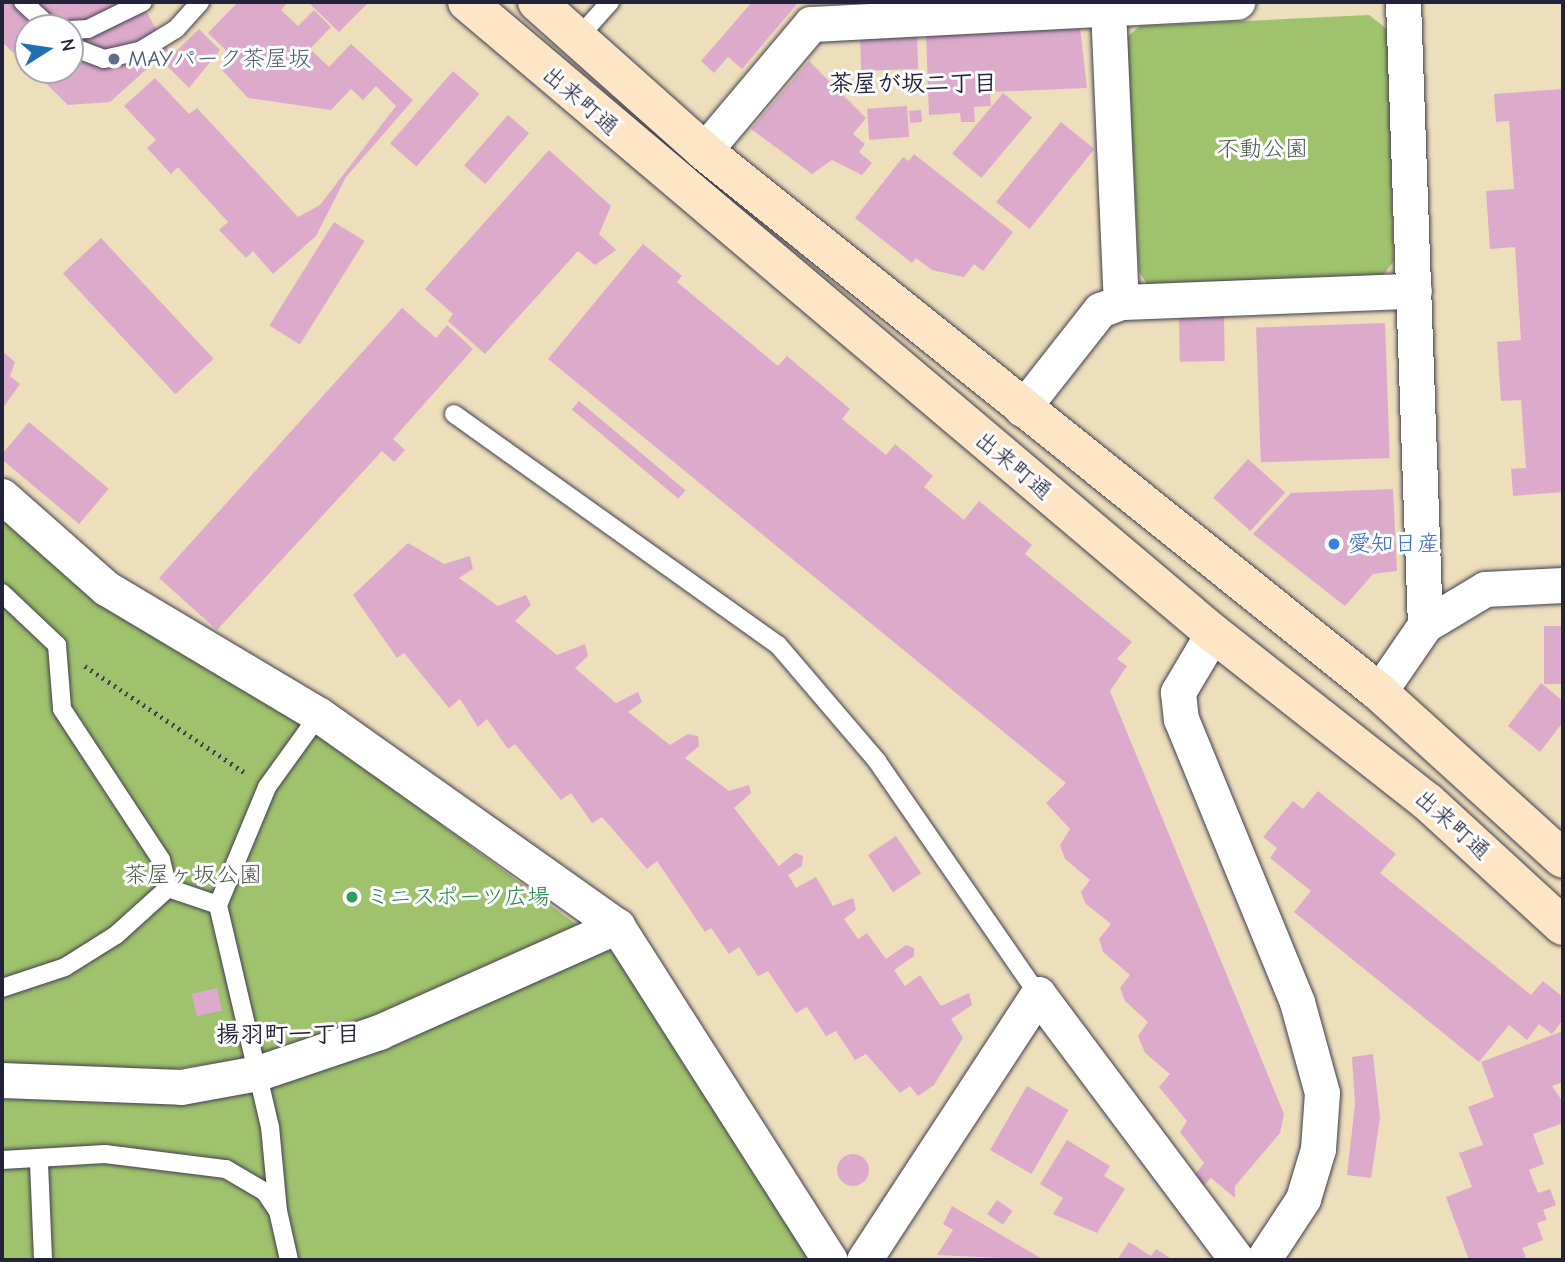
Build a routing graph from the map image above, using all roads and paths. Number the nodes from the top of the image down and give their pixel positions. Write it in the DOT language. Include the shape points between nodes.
graph roads {
  1 [pos="23,2"];
  2 [pos="142,2"];
  3 [pos="200,2"];
  4 [pos="467,2"];
  5 [pos="537,2"];
  6 [pos="610,2"];
  7 [pos="1237,2"];
  8 [pos="1403,2"];
  9 [pos="1108,8"];
  10 [pos="36,14"];
  11 [pos="84,29"];
  12 [pos="577,39"];
  13 [pos="84,52"];
  14 [pos="704,151"];
  15 [pos="1414,290"];
  16 [pos="1121,302"];
  17 [pos="1022,409"];
  18 [pos="454,414"];
  19 [pos="2,496"];
  20 [pos="1563,585"];
  21 [pos="2,593"];
  22 [pos="1425,625"];
  23 [pos="1213,634"];
  24 [pos="57,645"];
  25 [pos="1379,692"];
  26 [pos="319,715"];
  27 [pos="267,787"];
  28 [pos="1563,859"];
  29 [pos="168,888"];
  30 [pos="218,905"];
  31 [pos="617,926"];
  32 [pos="1563,926"];
  33 [pos="2,988"];
  34 [pos="1038,994"];
  35 [pos="258,1073"];
  36 [pos="2,1080"];
  37 [pos="2,1160"];
  38 [pos="39,1163"];
  39 [pos="278,1210"];
  40 [pos="43,1260"];
  41 [pos="289,1260"];
  42 [pos="830,1260"];
  43 [pos="864,1260"];
  44 [pos="1237,1260"];
  45 [pos="1263,1260"];
  1 -- 10 [label="lane"];
  2 -- 11 [label="lane"];
  3 -- 13 [label="lane" via="176,29 140,51 104,60"];
  4 -- 23 [label="main road, 出来町通"];
  5 -- 12 [label="main road, 出来町通"];
  6 -- 12 [label="lane"];
  7 -- 9 [label="street"];
  8 -- 15 [label="street"];
  9 -- 14 [label="street" via="811,24"];
  9 -- 16 [label="street"];
  12 -- 14 [label="main road, 出来町通"];
  14 -- 17 [label="main road, 出来町通"];
  15 -- 16 [label="street"];
  15 -- 22 [label="street"];
  16 -- 17 [label="street" via="1100,310"];
  17 -- 25 [label="main road, 出来町通"];
  18 -- 34 [label="lane" via="778,645 877,761"];
  19 -- 26 [label="street" via="106,588"];
  20 -- 22 [label="street" via="1485,589"];
  21 -- 24 [label="lane"];
  22 -- 25 [label="street"];
  23 -- 32 [label="main road, 出来町通" via="1428,802"];
  23 -- 45 [label="street" via="1178,692 1181,719 1297,1002 1322,1093 1318,1149 1303,1199"];
  24 -- 27 [label="path"];
  24 -- 29 [label="lane" via="62,709 161,860"];
  25 -- 28 [label="main road, 出来町通"];
  26 -- 27 [label="lane"];
  26 -- 31 [label="street"];
  27 -- 30 [label="lane"];
  29 -- 30 [label="lane"];
  29 -- 33 [label="lane" via="116,935 65,967"];
  30 -- 35 [label="lane"];
  31 -- 35 [label="street" via="379,1032"];
  31 -- 42 [label="street"];
  34 -- 43 [label="street"];
  34 -- 44 [label="street"];
  35 -- 36 [label="street" via="181,1087"];
  35 -- 39 [label="lane"];
  37 -- 38 [label="lane"];
  38 -- 39 [label="lane" via="105,1154 226,1169 265,1192"];
  38 -- 40 [label="lane"];
  39 -- 41 [label="lane"];
}
